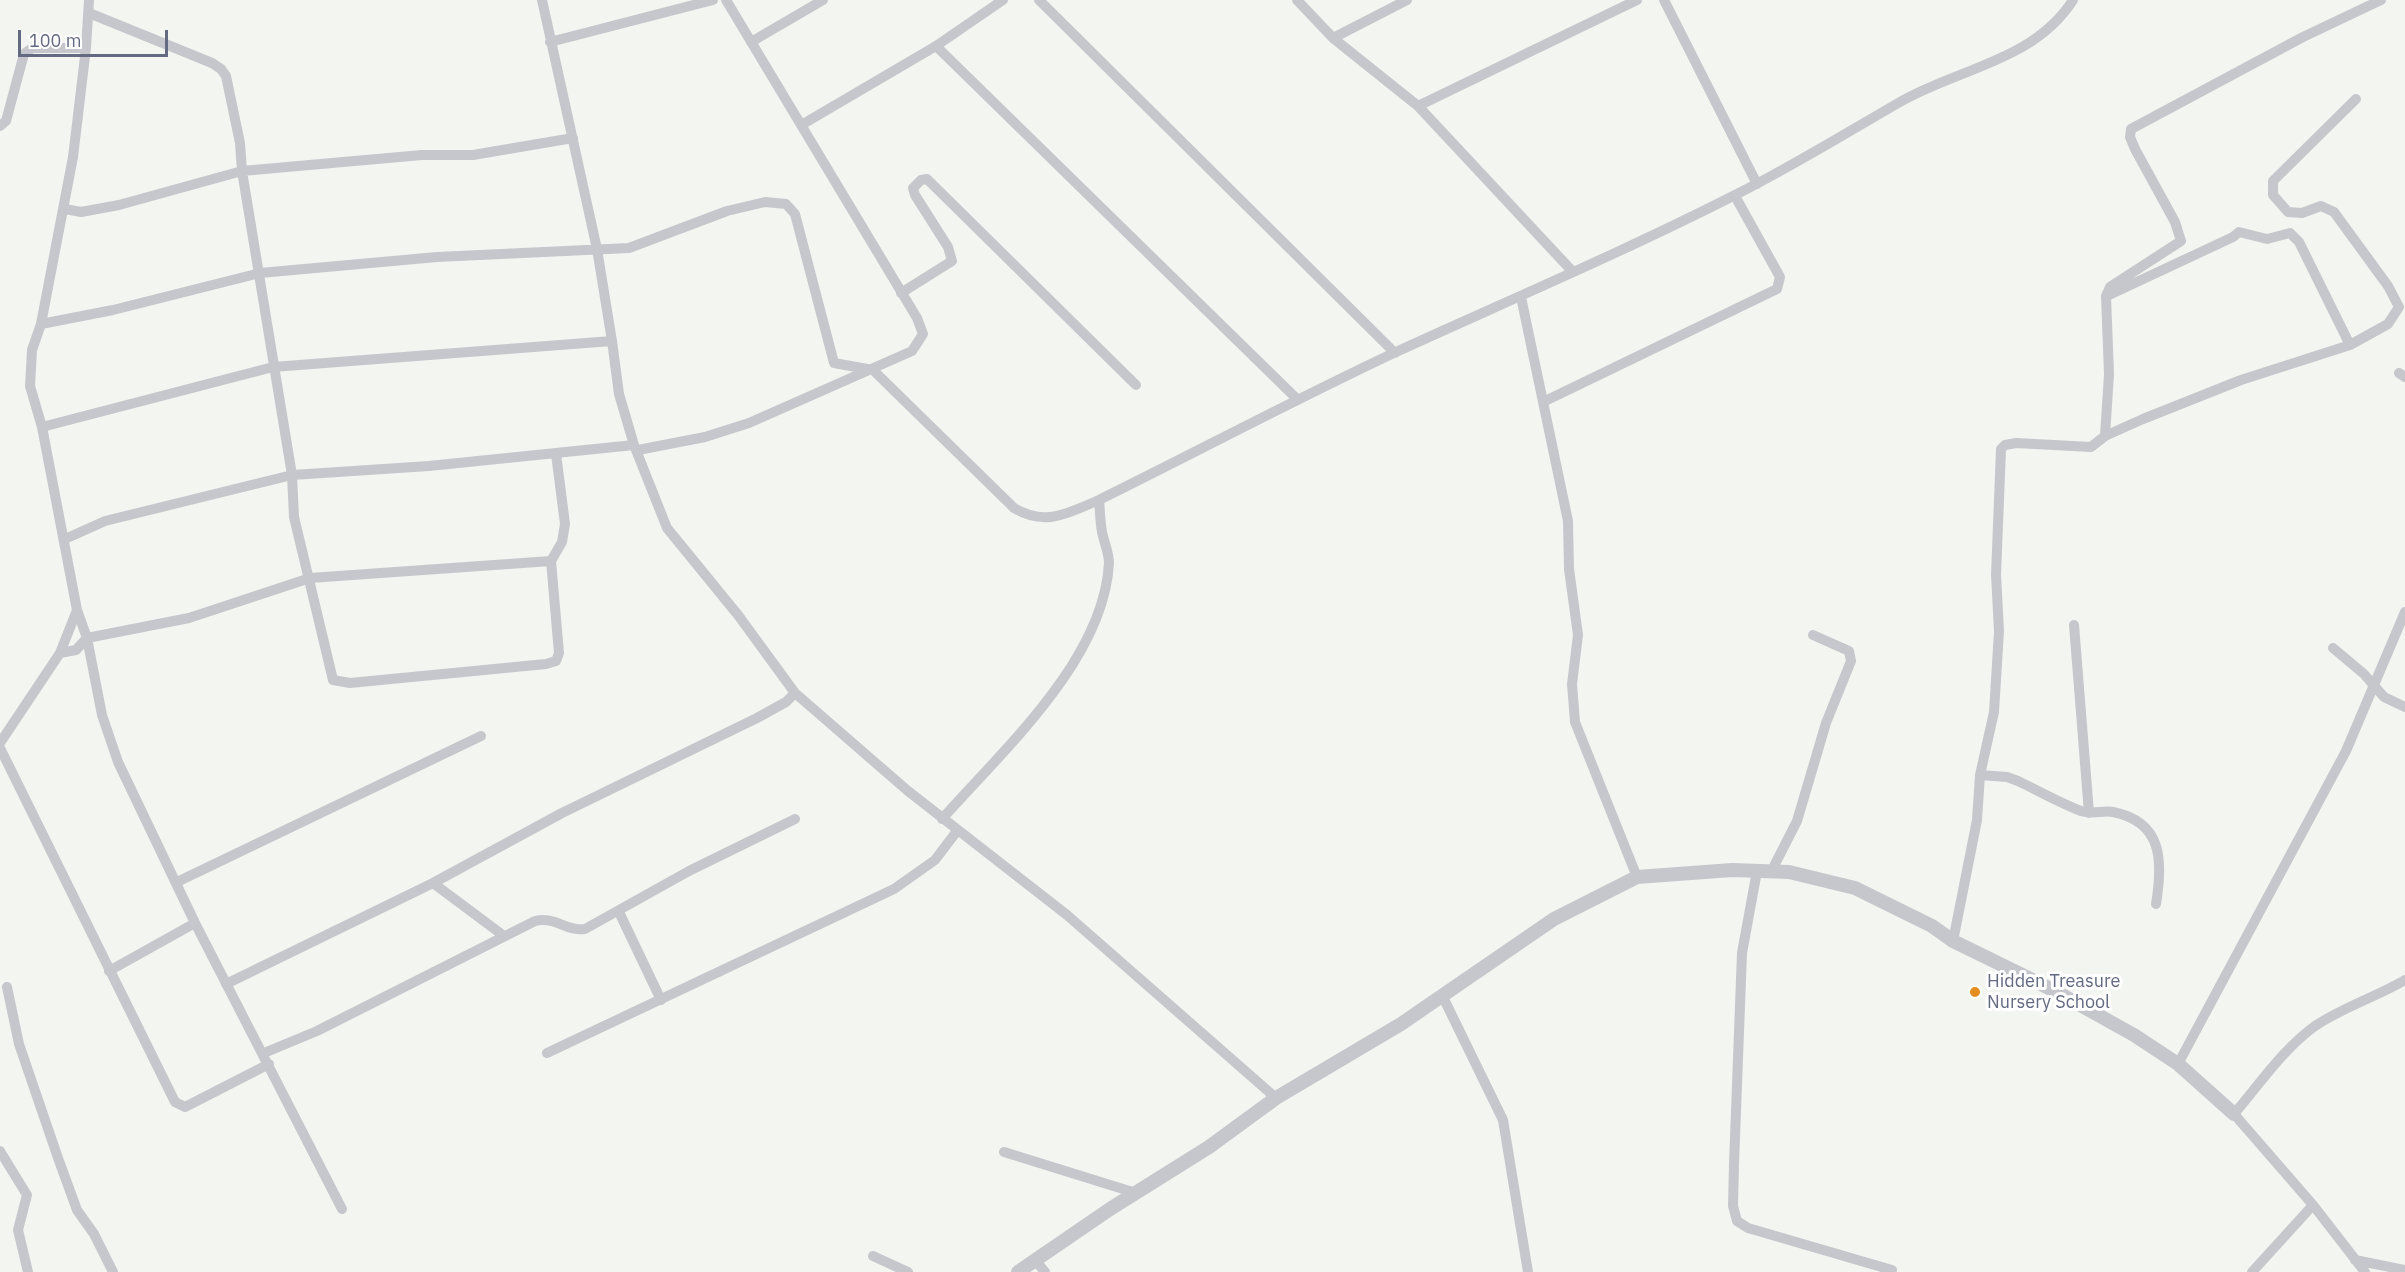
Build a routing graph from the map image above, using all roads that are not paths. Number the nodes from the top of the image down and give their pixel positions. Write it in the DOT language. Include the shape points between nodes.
graph roads {
  1 [pos="89,0"];
  2 [pos="542,0"];
  3 [pos="712,0"];
  4 [pos="726,0"];
  5 [pos="823,0"];
  6 [pos="1003,0"];
  7 [pos="1039,0"];
  8 [pos="1297,0"];
  9 [pos="1407,0"];
  10 [pos="1637,0"];
  11 [pos="1664,0"];
  12 [pos="2073,0"];
  13 [pos="2381,0"];
  14 [pos="89,13"];
  15 [pos="1333,38"];
  16 [pos="550,42"];
  17 [pos="751,42"];
  18 [pos="936,46"];
  19 [pos="86,48"];
  20 [pos="2356,99"];
  21 [pos="1418,106"];
  22 [pos="803,124"];
  23 [pos="0,126"];
  24 [pos="573,138"];
  25 [pos="242,171"];
  26 [pos="1757,184"];
  27 [pos="1735,196"];
  28 [pos="65,209"];
  29 [pos="597,249"];
  30 [pos="1573,272"];
  31 [pos="260,273"];
  32 [pos="901,293"];
  33 [pos="2106,296"];
  34 [pos="1521,297"];
  35 [pos="41,324"];
  36 [pos="612,341"];
  37 [pos="2350,345"];
  38 [pos="1395,353"];
  39 [pos="273,367"];
  40 [pos="873,370"];
  41 [pos="1136,385"];
  42 [pos="1298,400"];
  43 [pos="1544,402"];
  44 [pos="42,427"];
  45 [pos="2105,436"];
  46 [pos="636,447"];
  47 [pos="556,454"];
  48 [pos="292,475"];
  49 [pos="1099,500"];
  50 [pos="65,539"];
  51 [pos="551,561"];
  52 [pos="310,578"];
  53 [pos="77,610"];
  54 [pos="2405,612"];
  55 [pos="2074,625"];
  56 [pos="1813,635"];
  57 [pos="87,638"];
  58 [pos="2333,648"];
  59 [pos="60,653"];
  60 [pos="2373,684"];
  61 [pos="795,693"];
  62 [pos="2405,707"];
  63 [pos="481,736"];
  64 [pos="0,746"];
  65 [pos="1980,775"];
  66 [pos="2089,813"];
  67 [pos="795,819"];
  68 [pos="942,819"];
  69 [pos="957,831"];
  70 [pos="1764,871"];
  71 [pos="1637,878"];
  72 [pos="177,882"];
  73 [pos="433,883"];
  74 [pos="2156,904"];
  75 [pos="619,912"];
  76 [pos="195,923"];
  77 [pos="504,936"];
  78 [pos="1953,941"];
  79 [pos="109,970"];
  80 [pos="2405,980"];
  81 [pos="226,984"];
  82 [pos="7,987"];
  83 [pos="1442,995"];
  84 [pos="661,1000"];
  85 [pos="264,1053"];
  86 [pos="547,1053"];
  87 [pos="269,1064"];
  88 [pos="2178,1064"];
  89 [pos="1276,1098"];
  90 [pos="2234,1114"];
  91 [pos="0,1151"];
  92 [pos="1004,1152"];
  93 [pos="1136,1193"];
  94 [pos="2313,1205"];
  95 [pos="342,1209"];
  96 [pos="873,1256"];
  97 [pos="1035,1260"];
  98 [pos="2355,1260"];
  99 [pos="1892,1270"];
  100 [pos="2405,1270"];
  101 [pos="28,1272"];
  102 [pos="113,1272"];
  103 [pos="908,1272"];
  104 [pos="1018,1272"];
  105 [pos="1045,1272"];
  106 [pos="1528,1272"];
  107 [pos="2252,1272"];
  108 [pos="2365,1272"];
  1 -- 14 [label="street"];
  2 -- 16 [label="street"];
  3 -- 16 [label="street"];
  4 -- 17 [label="street"];
  5 -- 17 [label="street"];
  6 -- 18 [label="street"];
  7 -- 38 [label="street"];
  8 -- 15 [label="street"];
  9 -- 15 [label="street"];
  10 -- 21 [label="street"];
  11 -- 26 [label="street"];
  12 -- 26 [label="street" via="2061,19 2041,36 1992,63 1902,100"];
  13 -- 33 [label="street" via="2131,129 2135,149 2175,222 2181,241 2110,287"];
  14 -- 19 [label="street"];
  14 -- 25 [label="street" via="221,69 229,89"];
  15 -- 21 [label="street"];
  16 -- 24 [label="street"];
  17 -- 22 [label="street"];
  18 -- 22 [label="street"];
  18 -- 42 [label="street"];
  19 -- 23 [label="street" via="32,48 24,54 6,121"];
  19 -- 28 [label="street"];
  20 -- 37 [label="street" via="2273,181 2273,195 2288,212 2301,213 2321,206 2334,212 2399,307 2388,324"];
  21 -- 30 [label="street"];
  22 -- 32 [label="street"];
  24 -- 25 [label="street" via="472,155 422,155"];
  24 -- 29 [label="street"];
  25 -- 28 [label="street" via="119,205 81,212"];
  25 -- 31 [label="street"];
  26 -- 27 [label="street"];
  27 -- 30 [label="street"];
  27 -- 43 [label="street" via="1780,277 1777,289"];
  28 -- 35 [label="street"];
  29 -- 31 [label="street"];
  29 -- 36 [label="street"];
  29 -- 40 [label="street" via="628,248 746,206 765,202 786,204 795,214 834,363"];
  30 -- 34 [label="street"];
  31 -- 35 [label="street"];
  31 -- 39 [label="street"];
  32 -- 40 [label="street" via="923,334 912,351"];
  32 -- 41 [label="street" via="952,261 948,247 915,195 913,188 927,179"];
  33 -- 37 [label="street" via="2239,232 2267,239 2290,233 2299,242"];
  33 -- 45 [label="street" via="2109,374"];
  34 -- 38 [label="street"];
  34 -- 43 [label="street"];
  35 -- 44 [label="street" via="29,371"];
  36 -- 39 [label="street"];
  36 -- 46 [label="street" via="619,394"];
  37 -- 45 [label="street" via="2241,380"];
  38 -- 42 [label="street"];
  39 -- 44 [label="street"];
  39 -- 48 [label="street"];
  40 -- 46 [label="street" via="749,423 705,437"];
  40 -- 49 [label="street" via="987,484 1028,517 1043,519 1065,514"];
  42 -- 49 [label="street"];
  43 -- 71 [label="street" via="1568,521 1569,568 1578,635 1572,684 1575,722"];
  44 -- 50 [label="street"];
  45 -- 65 [label="street" via="2091,447 2016,444 2001,449 1996,575 1998,662 1994,712"];
  46 -- 47 [label="street"];
  46 -- 61 [label="street" via="667,528"];
  47 -- 48 [label="street"];
  47 -- 51 [label="street" via="565,524 562,542"];
  48 -- 50 [label="street" via="105,521"];
  48 -- 52 [label="street" via="294,517"];
  49 -- 68 [label="street" via="1109,562 1101,602 1088,636 1049,699"];
  50 -- 53 [label="street"];
  51 -- 52 [label="street"];
  51 -- 52 [label="street" via="559,653 556,661 350,683 333,680"];
  52 -- 57 [label="street" via="189,618"];
  53 -- 57 [label="street"];
  53 -- 59 [label="street"];
  54 -- 60 [label="street"];
  55 -- 66 [label="street"];
  56 -- 70 [label="street" via="1845,648 1851,661 1826,723 1797,821"];
  57 -- 59 [label="street" via="76,650"];
  57 -- 72 [label="street" via="102,715 118,762"];
  58 -- 60 [label="street"];
  59 -- 64 [label="street"];
  60 -- 62 [label="street" via="2384,697"];
  60 -- 88 [label="street" via="2346,751"];
  61 -- 68 [label="street"];
  61 -- 73 [label="street" via="757,718 562,813"];
  63 -- 72 [label="street"];
  64 -- 79 [label="street"];
  65 -- 66 [label="street" via="2007,777"];
  65 -- 78 [label="street" via="1977,820"];
  66 -- 74 [label="street" via="2111,811 2135,818 2147,827 2158,858"];
  67 -- 75 [label="street" via="689,871"];
  68 -- 69 [label="street"];
  69 -- 84 [label="street" via="935,860 894,889"];
  69 -- 89 [label="street" via="1067,915"];
  70 -- 71 [label="street"];
  70 -- 78 [label="street" via="1821,878 1855,888 1932,926"];
  70 -- 99 [label="street" via="1742,952 1733,1206 1737,1221 1748,1228"];
  71 -- 83 [label="street" via="1554,920"];
  72 -- 76 [label="street"];
  73 -- 77 [label="street"];
  73 -- 81 [label="street"];
  75 -- 77 [label="street" via="585,929 542,919"];
  75 -- 84 [label="street"];
  76 -- 79 [label="street"];
  76 -- 81 [label="street"];
  77 -- 85 [label="street" via="316,1031"];
  78 -- 88 [label="street" via="2055,991"];
  79 -- 87 [label="street" via="178,1105 185,1107"];
  80 -- 90 [label="street" via="2314,1027"];
  81 -- 85 [label="street"];
  82 -- 102 [label="street" via="19,1044 57,1158 77,1210"];
  83 -- 89 [label="street"];
  83 -- 106 [label="street" via="1503,1120"];
  84 -- 86 [label="street"];
  85 -- 87 [label="street"];
  87 -- 95 [label="street"];
  88 -- 90 [label="street"];
  89 -- 93 [label="street"];
  90 -- 94 [label="street"];
  91 -- 101 [label="street" via="27,1195 18,1230"];
  92 -- 93 [label="street"];
  93 -- 97 [label="street"];
  94 -- 98 [label="street"];
  94 -- 107 [label="street"];
  96 -- 103 [label="street"];
  97 -- 104 [label="street"];
  97 -- 105 [label="street"];
  98 -- 100 [label="street"];
  98 -- 108 [label="street"];
}
